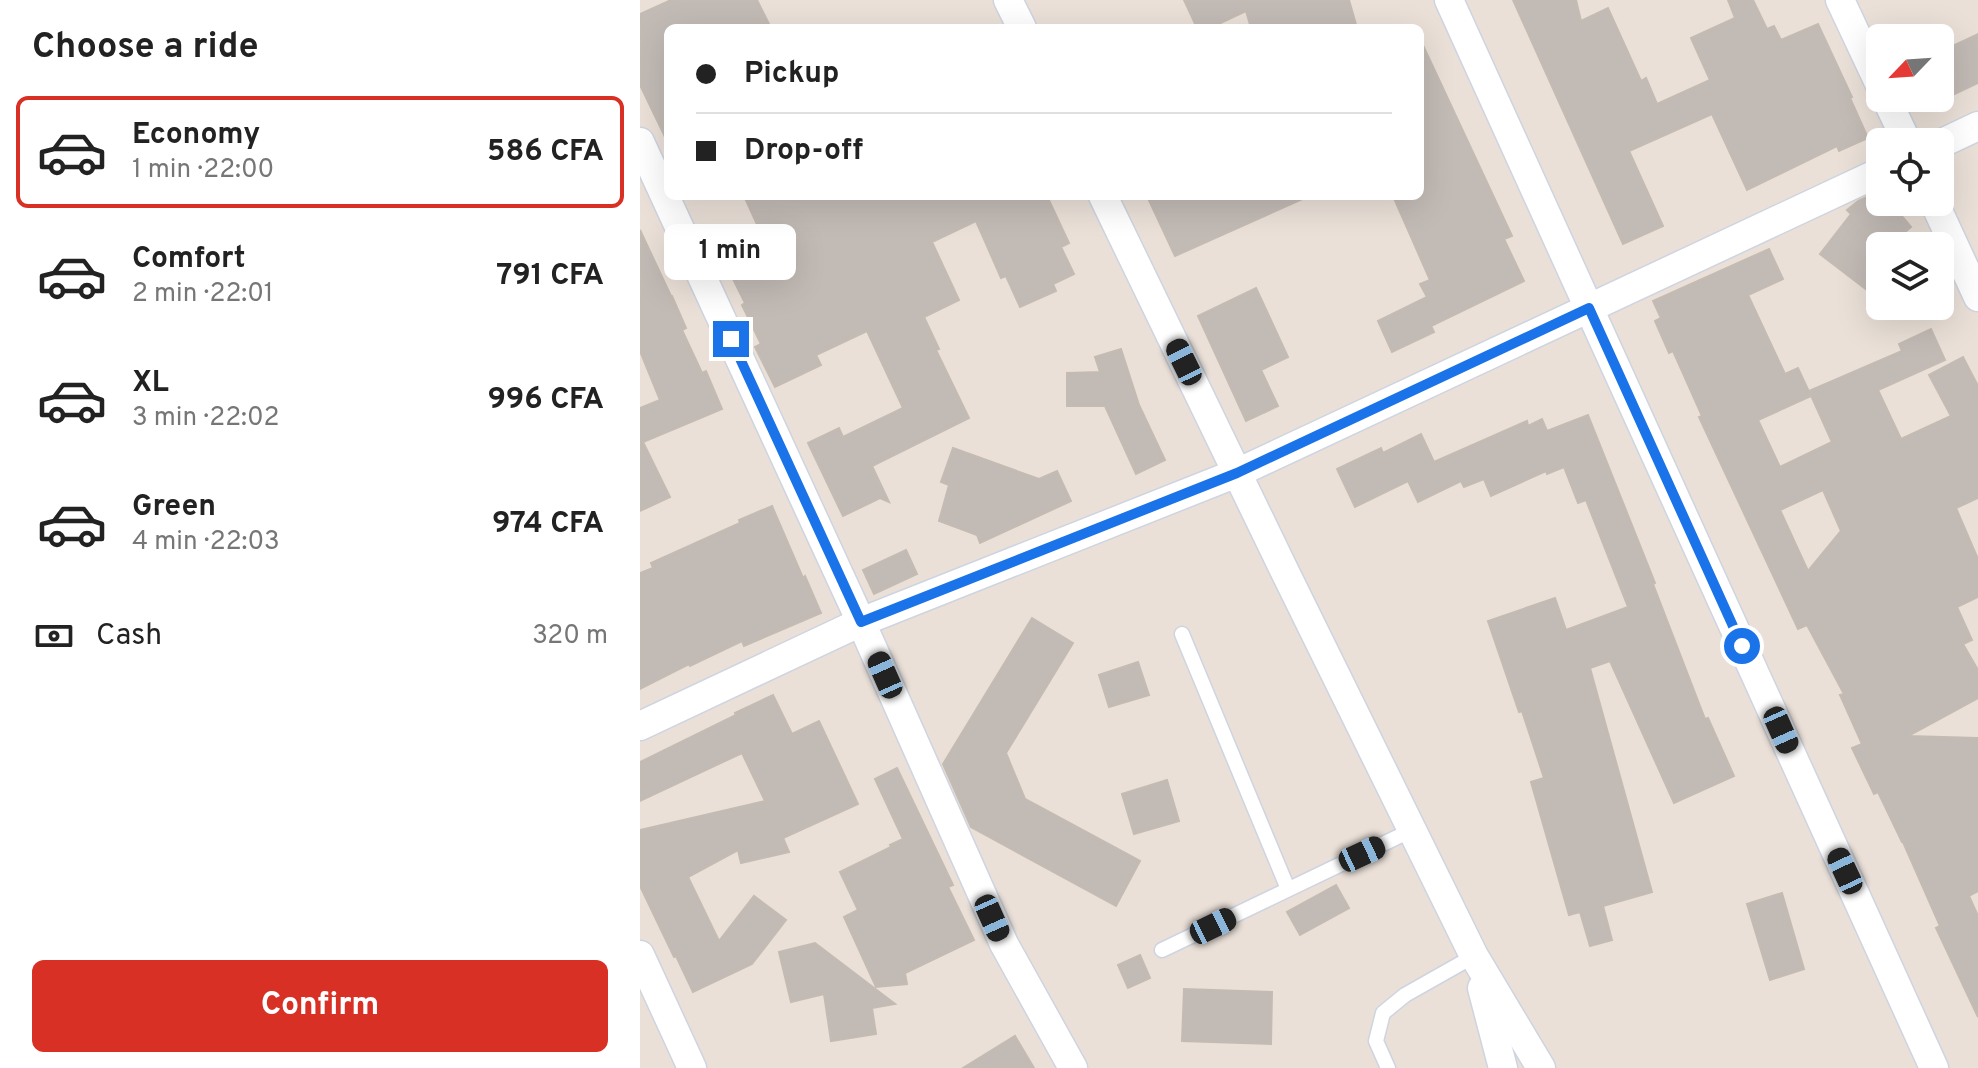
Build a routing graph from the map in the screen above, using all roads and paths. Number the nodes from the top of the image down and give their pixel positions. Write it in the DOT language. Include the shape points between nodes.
graph roads {
  1 [pos="1008,0"];
  2 [pos="1449,0"];
  3 [pos="1840,0"];
  4 [pos="1020,24"];
  5 [pos="1866,55"];
  6 [pos="1978,126"];
  7 [pos="1954,137"];
  8 [pos="640,142"];
  9 [pos="1866,179"];
  10 [pos="664,194"];
  11 [pos="667,200"];
  12 [pos="1105,200"];
  13 [pos="1940,216"];
  14 [pos="1978,297"];
  15 [pos="1589,308"];
  16 [pos="1237,473"];
  17 [pos="861,622"];
  18 [pos="1182,634"];
  19 [pos="640,726"];
  20 [pos="1412,830"];
  21 [pos="1288,889"];
  22 [pos="1162,950"];
  23 [pos="640,955"];
  24 [pos="1474,956"];
  25 [pos="692,1068"];
  26 [pos="1073,1068"];
  27 [pos="1388,1068"];
  28 [pos="1503,1068"];
  29 [pos="1541,1068"];
  30 [pos="1934,1068"];
  1 -- 4 [label="street"];
  2 -- 15 [label="street"];
  3 -- 5 [label="street"];
  6 -- 7 [label="street"];
  8 -- 10 [label="street"];
  9 -- 15 [label="street"];
  11 -- 17 [label="street"];
  12 -- 16 [label="street"];
  13 -- 14 [label="street"];
  15 -- 16 [label="street"];
  15 -- 30 [label="street"];
  16 -- 17 [label="street"];
  16 -- 20 [label="street"];
  17 -- 19 [label="street"];
  17 -- 26 [label="street" via="1004,944"];
  18 -- 21 [label="lane"];
  20 -- 21 [label="lane"];
  20 -- 24 [label="street"];
  21 -- 22 [label="lane"];
  23 -- 25 [label="street"];
  24 -- 27 [label="lane" via="1383,1013 1376,1041"];
  24 -- 28 [label="street"];
  24 -- 29 [label="street"];
}
